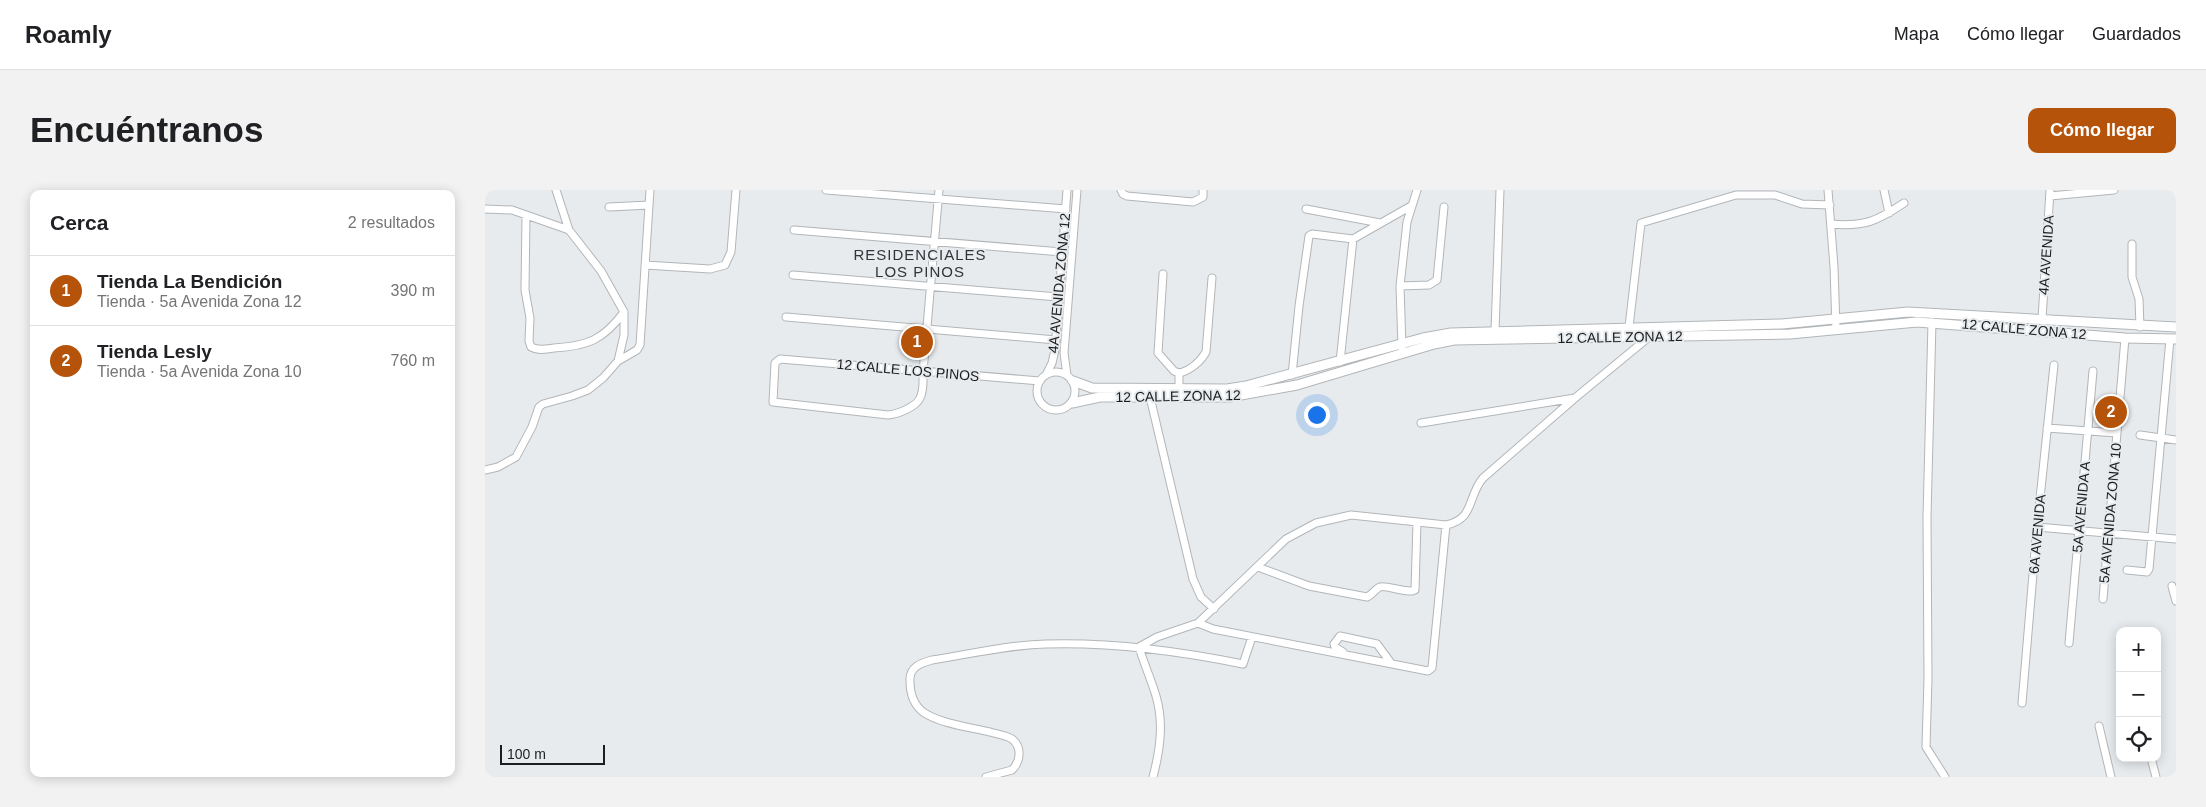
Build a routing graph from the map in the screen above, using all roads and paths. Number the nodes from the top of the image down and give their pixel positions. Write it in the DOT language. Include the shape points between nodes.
graph roads {
  1 [pos="556,190"];
  2 [pos="650,190"];
  3 [pos="736,190"];
  4 [pos="826,190"];
  5 [pos="939,190"];
  6 [pos="1067,190"];
  7 [pos="1077,190"];
  8 [pos="1121,190"];
  9 [pos="1203,190"];
  10 [pos="1417,190"];
  11 [pos="1500,190"];
  12 [pos="1828,190"];
  13 [pos="1884,190"];
  14 [pos="2114,190"];
  15 [pos="2050,193"];
  16 [pos="938,199"];
  17 [pos="1904,204"];
  18 [pos="649,205"];
  19 [pos="1829,205"];
  20 [pos="1411,206"];
  21 [pos="609,207"];
  22 [pos="1444,207"];
  23 [pos="485,209"];
  24 [pos="1066,209"];
  25 [pos="1306,209"];
  26 [pos="1889,213"];
  27 [pos="526,216"];
  28 [pos="1380,223"];
  29 [pos="1831,224"];
  30 [pos="569,230"];
  31 [pos="794,230"];
  32 [pos="1353,239"];
  33 [pos="935,242"];
  34 [pos="2132,244"];
  35 [pos="1062,252"];
  36 [pos="645,265"];
  37 [pos="1163,274"];
  38 [pos="793,276"];
  39 [pos="1212,278"];
  40 [pos="931,286"];
  41 [pos="1400,286"];
  42 [pos="1058,297"];
  43 [pos="624,312"];
  44 [pos="786,317"];
  45 [pos="2042,319"];
  46 [pos="1985,321"];
  47 [pos="1932,322"];
  48 [pos="1836,324"];
  49 [pos="1629,327"];
  50 [pos="1649,327"];
  51 [pos="2140,327"];
  52 [pos="2176,327"];
  53 [pos="927,329"];
  54 [pos="1495,331"];
  55 [pos="1649,337"];
  56 [pos="2125,338"];
  57 [pos="2173,339"];
  58 [pos="1056,340"];
  59 [pos="1402,348"];
  60 [pos="618,361"];
  61 [pos="1339,362"];
  62 [pos="2054,365"];
  63 [pos="2093,371"];
  64 [pos="923,372"];
  65 [pos="1179,373"];
  66 [pos="1046,375"];
  67 [pos="1292,375"];
  68 [pos="1070,378"];
  69 [pos="1040,381"];
  70 [pos="1179,388"];
  71 [pos="1149,397"];
  72 [pos="1575,398"];
  73 [pos="1072,403"];
  74 [pos="1421,423"];
  75 [pos="2047,428"];
  76 [pos="2088,431"];
  77 [pos="2117,433"];
  78 [pos="2140,435"];
  79 [pos="2161,438"];
  80 [pos="2176,440"];
  81 [pos="485,470"];
  82 [pos="1417,522"];
  83 [pos="1446,525"];
  84 [pos="2037,527"];
  85 [pos="2079,530"];
  86 [pos="2108,533"];
  87 [pos="2152,537"];
  88 [pos="2176,539"];
  89 [pos="1258,567"];
  90 [pos="2127,570"];
  91 [pos="2172,586"];
  92 [pos="2103,599"];
  93 [pos="2176,601"];
  94 [pos="1214,609"];
  95 [pos="1198,623"];
  96 [pos="1252,637"];
  97 [pos="2069,643"];
  98 [pos="1139,647"];
  99 [pos="1348,655"];
  100 [pos="1391,663"];
  101 [pos="2022,703"];
  102 [pos="2099,726"];
  103 [pos="2152,762"];
  104 [pos="986,777"];
  105 [pos="1153,777"];
  106 [pos="1945,777"];
  107 [pos="2111,777"];
  108 [pos="2156,777"];
  1 -- 30 [label="street"];
  2 -- 18 [label="street"];
  3 -- 36 [label="street" via="731,252 725,265 710,269"];
  4 -- 16 [label="street"];
  5 -- 16 [label="street"];
  6 -- 24 [label="street, 4A AVENIDA ZONA 12"];
  7 -- 68 [label="street, 4A AVENIDA ZONA 12" via="1064,353"];
  8 -- 9 [label="street" via="1127,196 1193,202 1203,196"];
  10 -- 20 [label="street"];
  11 -- 54 [label="street"];
  12 -- 19 [label="street"];
  13 -- 26 [label="street"];
  14 -- 15 [label="street"];
  15 -- 45 [label="street, 4A AVENIDA"];
  16 -- 24 [label="street"];
  16 -- 33 [label="street"];
  17 -- 26 [label="street"];
  18 -- 21 [label="street"];
  18 -- 36 [label="street"];
  19 -- 29 [label="street"];
  19 -- 49 [label="street" via="1802,204 1775,196 1736,195 1641,223"];
  20 -- 28 [label="street"];
  20 -- 41 [label="street"];
  22 -- 41 [label="street" via="1437,280 1429,285"];
  23 -- 27 [label="street" via="512,210"];
  24 -- 35 [label="street, 4A AVENIDA ZONA 12"];
  25 -- 28 [label="street"];
  26 -- 29 [label="street" via="1871,222"];
  27 -- 30 [label="street"];
  27 -- 43 [label="street" via="525,290 531,347 586,344 602,334"];
  28 -- 32 [label="street"];
  29 -- 48 [label="street"];
  30 -- 43 [label="street" via="601,271"];
  31 -- 33 [label="street"];
  32 -- 61 [label="street"];
  32 -- 67 [label="street" via="1309,236"];
  33 -- 35 [label="street"];
  33 -- 40 [label="street"];
  34 -- 51 [label="street" via="2132,277 2139,299"];
  35 -- 42 [label="street, 4A AVENIDA ZONA 12"];
  36 -- 60 [label="street" via="640,345 631,355"];
  37 -- 65 [label="street" via="1157,349"];
  38 -- 40 [label="street"];
  39 -- 65 [label="street" via="1206,352 1199,361"];
  40 -- 42 [label="street"];
  40 -- 53 [label="street"];
  41 -- 59 [label="street"];
  42 -- 58 [label="street, 4A AVENIDA ZONA 12"];
  43 -- 60 [label="street" via="624,335"];
  44 -- 53 [label="street"];
  45 -- 46 [label="street, 12 CALLE ZONA 12"];
  45 -- 51 [label="street, 12 CALLE ZONA 12"];
  46 -- 47 [label="street, 12 CALLE ZONA 12"];
  46 -- 48 [label="street, 12 CALLE ZONA 12" via="1908,312"];
  46 -- 56 [label="street, 12 CALLE ZONA 12"];
  47 -- 48 [label="street, 12 CALLE ZONA 12"];
  47 -- 106 [label="street" via="1926,747"];
  48 -- 50 [label="street, 12 CALLE ZONA 12"];
  48 -- 55 [label="street, 12 CALLE ZONA 12" via="1790,334"];
  49 -- 50 [label="street, 12 CALLE ZONA 12"];
  49 -- 54 [label="street, 12 CALLE ZONA 12"];
  50 -- 55 [label="street"];
  51 -- 52 [label="street, 12 CALLE ZONA 12"];
  53 -- 58 [label="street"];
  53 -- 64 [label="street"];
  54 -- 59 [label="street, 12 CALLE ZONA 12" via="1451,332"];
  55 -- 59 [label="street, 12 CALLE ZONA 12" via="1454,340"];
  55 -- 72 [label="street"];
  56 -- 57 [label="street, 12 CALLE ZONA 12"];
  56 -- 77 [label="street, 5A AVENIDA ZONA 10"];
  57 -- 79 [label="street"];
  58 -- 66 [label="street, 4A AVENIDA ZONA 12"];
  59 -- 61 [label="street, 12 CALLE ZONA 12"];
  59 -- 71 [label="street, 12 CALLE ZONA 12" via="1297,385 1230,397"];
  60 -- 81 [label="street" via="587,390 539,407 516,458"];
  61 -- 67 [label="street, 12 CALLE ZONA 12"];
  62 -- 75 [label="street, 6A AVENIDA"];
  63 -- 76 [label="street, 5A AVENIDA A"];
  64 -- 64 [label="street, 12 CALLE LOS PINOS" via="777,360 772,398 777,403 888,415 919,400"];
  64 -- 69 [label="street, 12 CALLE LOS PINOS"];
  65 -- 70 [label="street"];
  66 -- 68 [label="street" via="1057,372"];
  66 -- 69 [label="street"];
  67 -- 70 [label="street, 12 CALLE ZONA 12" via="1227,389"];
  68 -- 70 [label="street, 12 CALLE ZONA 12" via="1092,388"];
  68 -- 73 [label="street" via="1076,392"];
  69 -- 73 [label="street" via="1039,398 1046,407 1057,410"];
  71 -- 73 [label="street, 12 CALLE ZONA 12" via="1093,398"];
  71 -- 94 [label="street" via="1193,579 1201,596"];
  72 -- 74 [label="street"];
  72 -- 83 [label="street" via="1483,478 1466,514"];
  75 -- 76 [label="street"];
  75 -- 84 [label="street, 6A AVENIDA"];
  76 -- 77 [label="street"];
  76 -- 85 [label="street, 5A AVENIDA A"];
  77 -- 86 [label="street, 5A AVENIDA ZONA 10"];
  78 -- 79 [label="street"];
  79 -- 80 [label="street"];
  79 -- 87 [label="street"];
  82 -- 83 [label="street"];
  82 -- 89 [label="street" via="1351,516 1325,520 1290,536"];
  82 -- 89 [label="street" via="1415,590 1412,591 1383,586 1367,597 1309,586"];
  83 -- 100 [label="street" via="1432,668 1428,671"];
  84 -- 85 [label="street"];
  84 -- 101 [label="street, 6A AVENIDA"];
  85 -- 86 [label="street"];
  85 -- 97 [label="street, 5A AVENIDA A"];
  86 -- 87 [label="street"];
  86 -- 92 [label="street, 5A AVENIDA ZONA 10"];
  87 -- 88 [label="street"];
  87 -- 90 [label="street" via="2148,571"];
  89 -- 94 [label="street"];
  91 -- 93 [label="street"];
  94 -- 95 [label="street"];
  95 -- 96 [label="street"];
  95 -- 98 [label="street"];
  96 -- 98 [label="street" via="1243,664"];
  96 -- 99 [label="street"];
  98 -- 104 [label="street" via="1045,644 951,656 918,664 909,677 912,697 923,711 944,720 1006,736 1017,745 1019,756 1013,770"];
  98 -- 105 [label="street" via="1156,696 1160,722 1160,747"];
  99 -- 100 [label="street"];
  99 -- 100 [label="street" via="1335,647 1337,638 1344,636 1377,644"];
  102 -- 107 [label="street"];
  103 -- 108 [label="street"];
}
